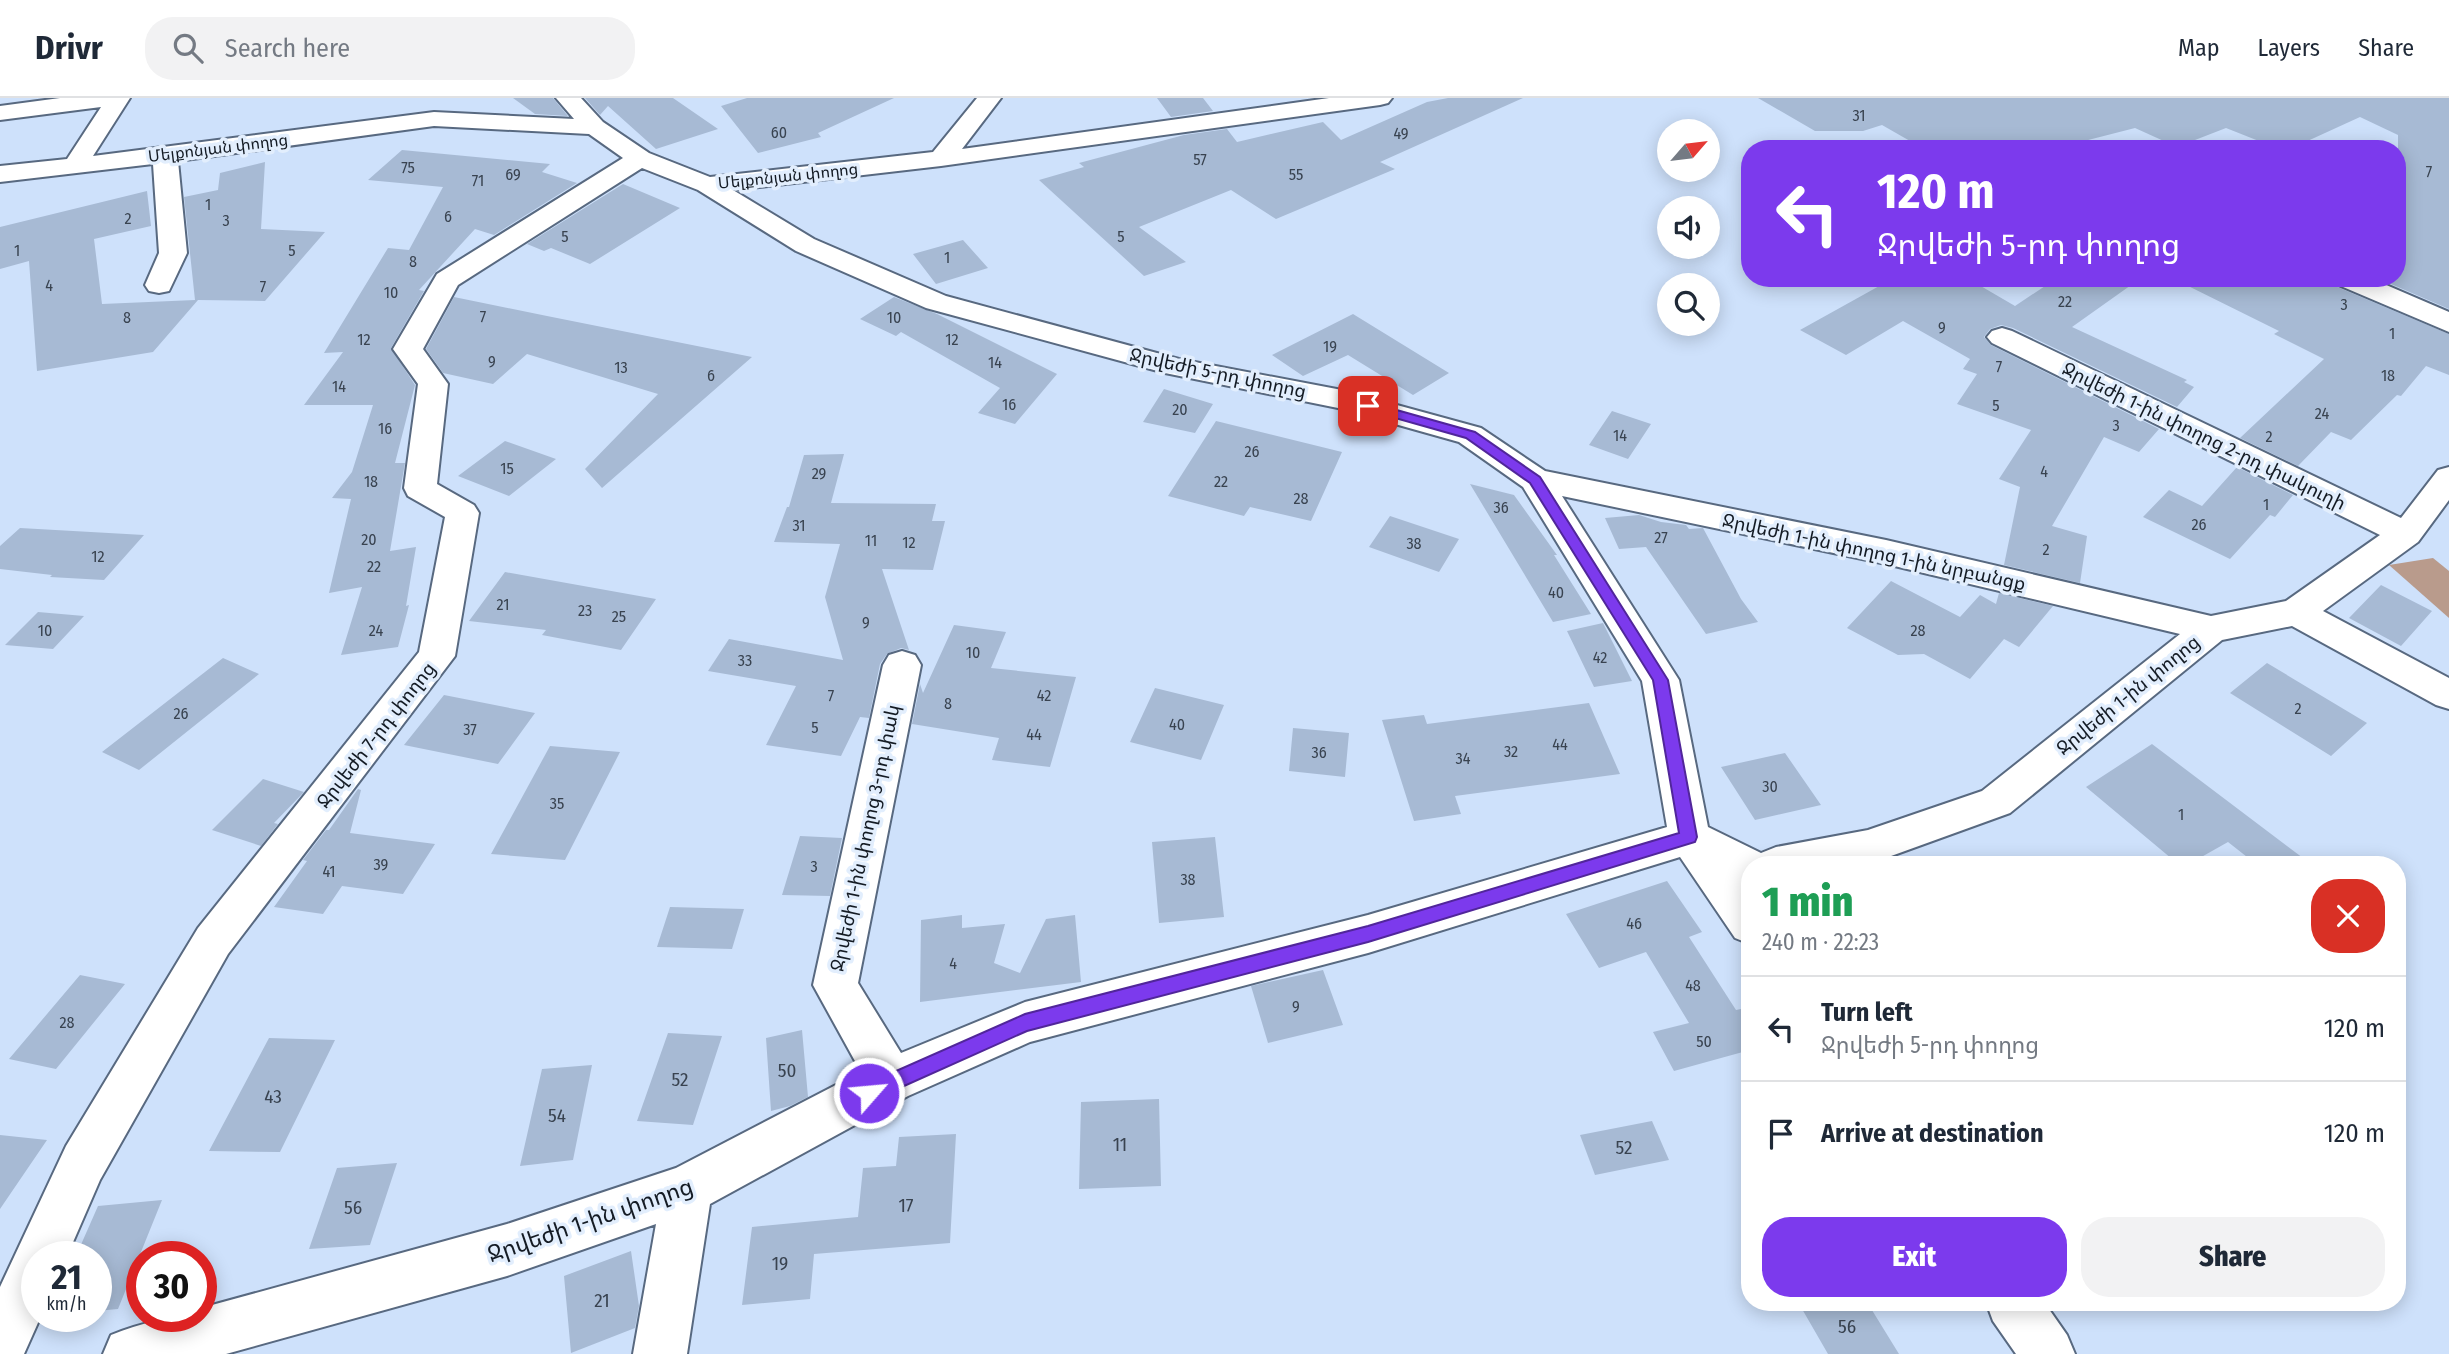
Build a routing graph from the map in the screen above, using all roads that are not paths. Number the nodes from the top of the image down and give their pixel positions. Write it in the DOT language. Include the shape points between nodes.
graph roads {
  1 [pos="115,98"];
  2 [pos="568,98"];
  3 [pos="989,98"];
  4 [pos="1380,98"];
  5 [pos="387,102"];
  6 [pos="0,113"];
  7 [pos="434,119"];
  8 [pos="595,127"];
  9 [pos="165,155"];
  10 [pos="640,158"];
  11 [pos="941,159"];
  12 [pos="75,165"];
  13 [pos="5,185"];
  14 [pos="707,185"];
  15 [pos="159,285"];
  16 [pos="2367,287"];
  17 [pos="2449,323"];
  18 [pos="2002,337"];
  19 [pos="2449,477"];
  20 [pos="1535,480"];
  21 [pos="2406,534"];
  22 [pos="2296,612"];
  23 [pos="2211,629"];
  24 [pos="902,665"];
  25 [pos="2449,695"];
  26 [pos="1689,837"];
  27 [pos="1820,856"];
  28 [pos="1741,863"];
  29 [pos="1741,912"];
  30 [pos="891,1080"];
  31 [pos="687,1189"];
  32 [pos="48,1241"];
  33 [pos="21,1300"];
  34 [pos="2018,1311"];
  35 [pos="0,1347"];
  36 [pos="130,1354"];
  37 [pos="660,1354"];
  38 [pos="2048,1354"];
  1 -- 6 [label="street"];
  1 -- 12 [label="street"];
  2 -- 8 [label="street"];
  3 -- 11 [label="street"];
  4 -- 11 [label="street, Մելքոնյան փողոց"];
  5 -- 7 [label="street"];
  7 -- 8 [label="street, Մելքոնյան փողոց"];
  7 -- 9 [label="street, Մելքոնյան փողոց"];
  8 -- 10 [label="street, Մելքոնյան փողոց"];
  9 -- 12 [label="street, Մելքոնյան փողոց"];
  9 -- 15 [label="street" via="173,253"];
  10 -- 14 [label="street, Մելքոնյան փողոց"];
  10 -- 32 [label="street, Ջրվեժի 7-րդ փողոց" via="447,280 408,349 433,384 420,488 462,513 437,656 213,941 83,1163"];
  11 -- 14 [label="street, Մելքոնյան փողոց"];
  12 -- 13 [label="street, Մելքոնյան փողոց" via="44,169"];
  14 -- 20 [label="street, Ջրվեժի 5-րդ փողոց" via="805,245 936,302 1176,367 1342,399 1470,435"];
  16 -- 17 [label="street"];
  18 -- 21 [label="street, Ջրվեժի 1-ին փողոց 2-րդ փակուղի"];
  19 -- 21 [label="street, Ջրվեժի 1-ին փողոց"];
  20 -- 23 [label="street, Ջրվեժի 1-ին փողոց 1-ին նրբանցք" via="1886,552"];
  20 -- 26 [label="street, Ջրվեժի 5-րդ փողոց" via="1660,680"];
  21 -- 22 [label="street, Ջրվեժի 1-ին փողոց"];
  22 -- 23 [label="street, Ջրվեժի 1-ին փողոց"];
  22 -- 25 [label="street"];
  23 -- 27 [label="street, Ջրվեժի 1-ին փողոց" via="1996,802 1869,847"];
  24 -- 30 [label="street, Ջրվեժի 1-ին փողոց 3-րդ փակ" via="835,985"];
  26 -- 28 [label="street"];
  26 -- 29 [label="street, Ջրվեժի 5-րդ փողոց"];
  26 -- 30 [label="street, Ջրվեժի 1-ին փողոց" via="1368,934 1025,1023"];
  30 -- 31 [label="street, Ջրվեժի 1-ին փողոց"];
  31 -- 36 [label="street, Ջրվեժի 1-ին փողոց" via="507,1250"];
  31 -- 37 [label="street"];
  33 -- 35 [label="street"];
  34 -- 38 [label="street"];
}
